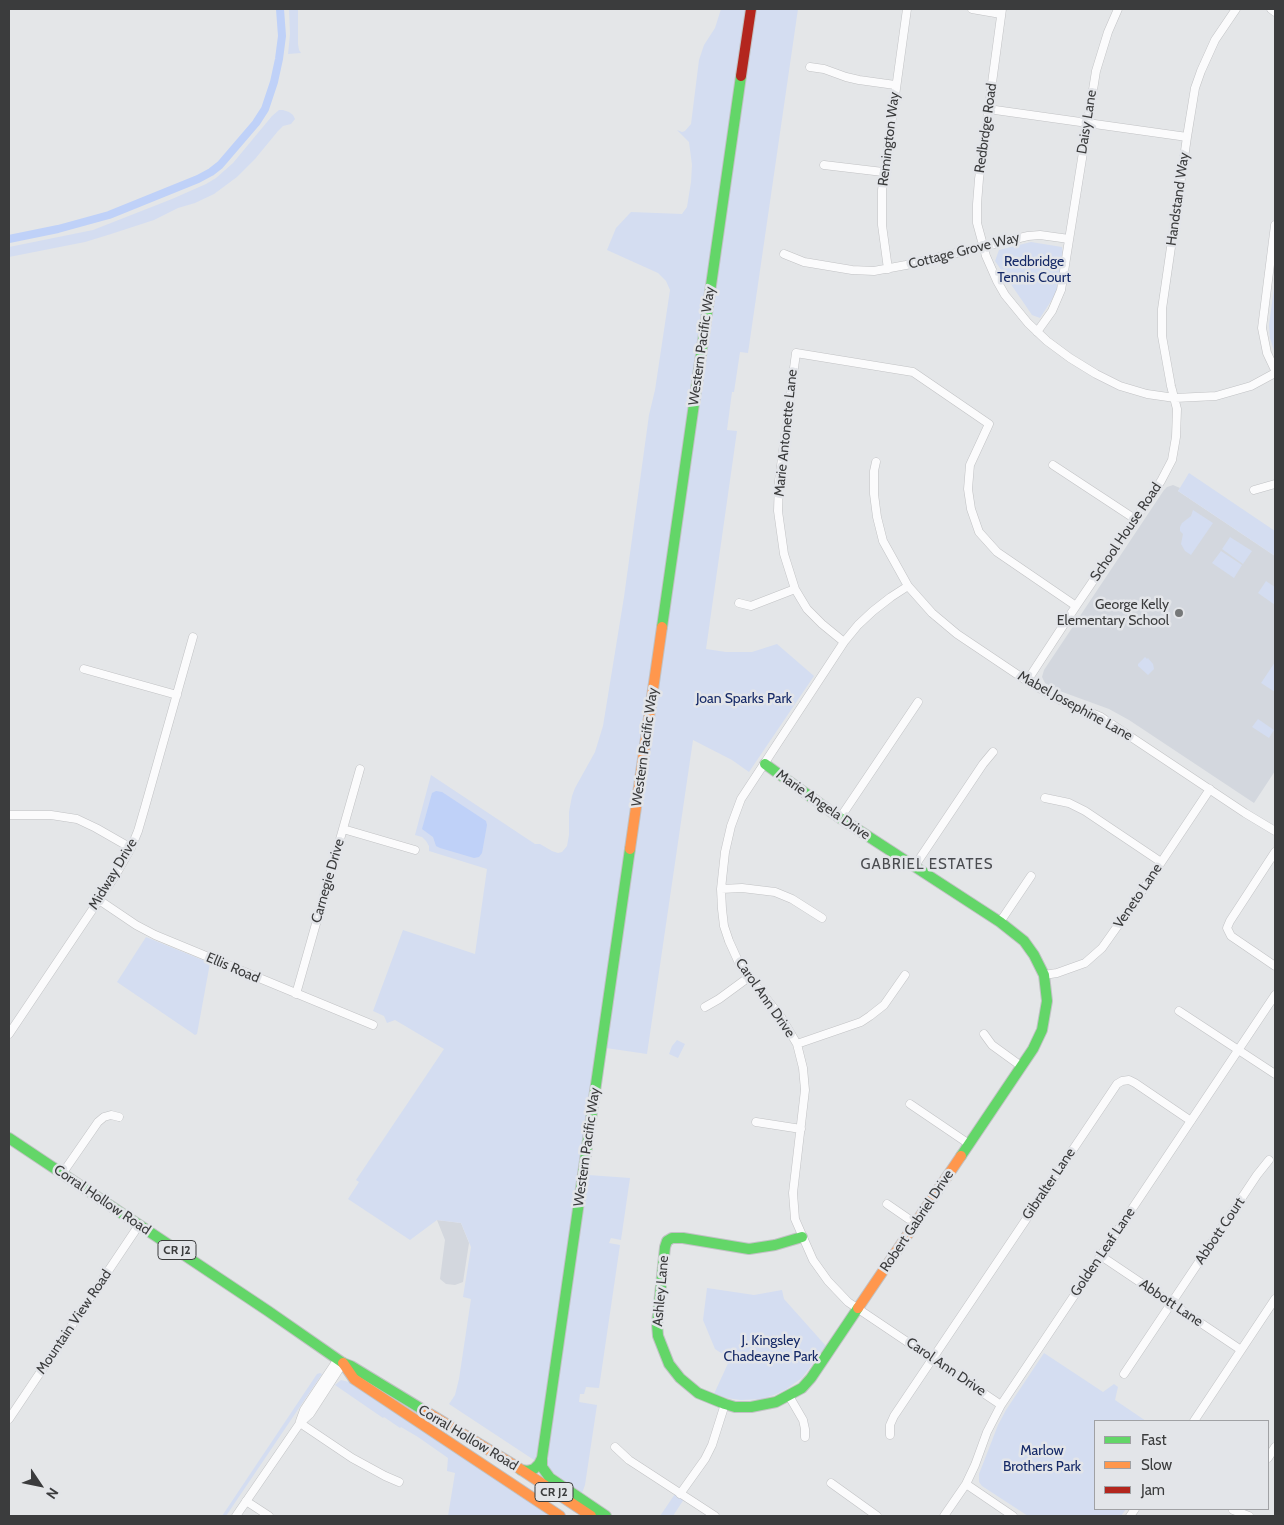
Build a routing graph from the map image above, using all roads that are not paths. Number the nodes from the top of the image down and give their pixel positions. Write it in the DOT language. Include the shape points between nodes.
graph roads {
  1 [pos="751,9"];
  2 [pos="907,9"];
  3 [pos="972,9"];
  4 [pos="1118,9"];
  5 [pos="1236,9"];
  6 [pos="1271,9"];
  7 [pos="1002,11"];
  8 [pos="1275,12"];
  9 [pos="810,67"];
  10 [pos="895,85"];
  11 [pos="988,108"];
  12 [pos="1087,123"];
  13 [pos="1187,137"];
  14 [pos="824,165"];
  15 [pos="883,172"];
  16 [pos="1275,225"];
  17 [pos="1069,239"];
  18 [pos="983,246"];
  19 [pos="784,254"];
  20 [pos="888,269"];
  21 [pos="1037,332"];
  22 [pos="1275,372"];
  23 [pos="1175,398"];
  24 [pos="876,462"];
  25 [pos="1053,464"];
  26 [pos="1275,484"];
  27 [pos="1254,490"];
  28 [pos="1135,519"];
  29 [pos="908,586"];
  30 [pos="795,589"];
  31 [pos="739,603"];
  32 [pos="1076,606"];
  33 [pos="193,636"];
  34 [pos="844,642"];
  35 [pos="84,668"];
  36 [pos="1027,681"];
  37 [pos="177,695"];
  38 [pos="918,702"];
  39 [pos="993,752"];
  40 [pos="764,764"];
  41 [pos="360,769"];
  42 [pos="1210,789"];
  43 [pos="1045,798"];
  44 [pos="9,815"];
  45 [pos="840,818"];
  46 [pos="343,829"];
  47 [pos="1275,831"];
  48 [pos="131,848"];
  49 [pos="415,850"];
  50 [pos="1275,852"];
  51 [pos="1161,862"];
  52 [pos="914,867"];
  53 [pos="1031,876"];
  54 [pos="721,889"];
  55 [pos="99,900"];
  56 [pos="822,918"];
  57 [pos="1000,922"];
  58 [pos="1275,966"];
  59 [pos="905,975"];
  60 [pos="1044,975"];
  61 [pos="749,977"];
  62 [pos="296,994"];
  63 [pos="1275,995"];
  64 [pos="705,1007"];
  65 [pos="1179,1011"];
  66 [pos="373,1025"];
  67 [pos="9,1034"];
  68 [pos="984,1034"];
  69 [pos="797,1044"];
  70 [pos="1239,1049"];
  71 [pos="1021,1066"];
  72 [pos="1275,1074"];
  73 [pos="910,1104"];
  74 [pos="119,1117"];
  75 [pos="1191,1121"];
  76 [pos="756,1122"];
  77 [pos="801,1129"];
  78 [pos="9,1138"];
  79 [pos="969,1144"];
  80 [pos="1269,1160"];
  81 [pos="62,1174"];
  82 [pos="887,1204"];
  83 [pos="916,1224"];
  84 [pos="139,1225"];
  85 [pos="802,1237"];
  86 [pos="1101,1256"];
  87 [pos="1275,1299"];
  88 [pos="1172,1303"];
  89 [pos="859,1309"];
  90 [pos="1241,1350"];
  91 [pos="933,1358"];
  92 [pos="340,1361"];
  93 [pos="1124,1374"];
  94 [pos="789,1396"];
  95 [pos="725,1404"];
  96 [pos="1002,1404"];
  97 [pos="9,1419"];
  98 [pos="1195,1420"];
  99 [pos="300,1423"];
  100 [pos="890,1435"];
  101 [pos="805,1437"];
  102 [pos="615,1447"];
  103 [pos="497,1455"];
  104 [pos="542,1458"];
  105 [pos="489,1469"];
  106 [pos="521,1470"];
  107 [pos="399,1482"];
  108 [pos="831,1483"];
  109 [pos="966,1484"];
  110 [pos="680,1494"];
  111 [pos="246,1501"];
  112 [pos="1233,1512"];
  113 [pos="236,1516"];
  114 [pos="269,1516"];
  115 [pos="560,1516"];
  116 [pos="591,1516"];
  117 [pos="606,1516"];
  118 [pos="715,1516"];
  119 [pos="877,1516"];
  120 [pos="944,1516"];
  121 [pos="1014,1516"];
  122 [pos="1249,1516"];
  1 -- 104 [label="street, Western Pacific Way"];
  2 -- 10 [label="street, Remington Way"];
  3 -- 7 [label="street"];
  4 -- 12 [label="street, Daisy Lane" via="1100,54"];
  5 -- 13 [label="street, Handstand Way" via="1215,40 1201,71"];
  6 -- 8 [label="street"];
  7 -- 11 [label="street, Redbrdge Road"];
  9 -- 10 [label="street" via="859,80"];
  10 -- 15 [label="street, Remington Way"];
  11 -- 12 [label="street"];
  11 -- 18 [label="street, Redbrdge Road" via="977,204"];
  12 -- 13 [label="street"];
  12 -- 17 [label="street, Daisy Lane"];
  13 -- 23 [label="street, Handstand Way" via="1162,309 1162,336"];
  14 -- 15 [label="street"];
  15 -- 20 [label="street, Remington Way" via="881,208"];
  16 -- 22 [label="street" via="1262,328"];
  17 -- 18 [label="street, Cottage Grove Way" via="1040,235"];
  17 -- 21 [label="street, Daisy Lane" via="1058,299"];
  18 -- 20 [label="street, Cottage Grove Way"];
  18 -- 21 [label="street, Redbrdge Road" via="1005,295"];
  19 -- 20 [label="street, Cottage Grove Way" via="804,262 852,270"];
  21 -- 23 [label="street, Redbrdge Road" via="1070,358 1112,382 1147,394"];
  22 -- 23 [label="street, Redbrdge Road" via="1234,392 1203,398"];
  23 -- 28 [label="street, School House Road" via="1176,437 1172,460"];
  24 -- 29 [label="street, Mabel Josephine Lane" via="874,494 883,541"];
  25 -- 28 [label="street"];
  26 -- 27 [label="street"];
  28 -- 32 [label="street, School House Road"];
  29 -- 34 [label="street, Carol Ann Drive" via="873,611"];
  29 -- 36 [label="street, Mabel Josephine Lane" via="957,634"];
  30 -- 31 [label="street" via="751,606"];
  30 -- 32 [label="street, Marie Antonette Lane" via="784,554 778,512 779,480 796,353 913,372 989,424 970,465 968,490 979,532 997,552"];
  30 -- 34 [label="street, Marie Antonette Lane" via="807,610"];
  32 -- 36 [label="street, School House Road"];
  33 -- 37 [label="street, Midway Drive"];
  34 -- 40 [label="street, Carol Ann Drive"];
  35 -- 37 [label="street"];
  36 -- 42 [label="street, Mabel Josephine Lane" via="1060,700 1101,717"];
  37 -- 48 [label="street, Midway Drive"];
  38 -- 45 [label="street"];
  39 -- 52 [label="street"];
  40 -- 45 [label="street, Marie Angela Drive"];
  40 -- 54 [label="street, Carol Ann Drive" via="741,799 731,826"];
  41 -- 46 [label="street, Carnegie Drive"];
  42 -- 47 [label="street, Mabel Josephine Lane"];
  42 -- 51 [label="street, Veneto Lane"];
  43 -- 51 [label="street" via="1070,803 1085,811"];
  44 -- 48 [label="street" via="77,819"];
  45 -- 52 [label="street, Marie Angela Drive"];
  46 -- 49 [label="street"];
  46 -- 62 [label="street, Carnegie Drive"];
  48 -- 55 [label="street, Midway Drive"];
  50 -- 58 [label="street" via="1227,928 1231,936"];
  51 -- 60 [label="street, Veneto Lane" via="1096,954 1085,963"];
  52 -- 57 [label="street, Marie Angela Drive"];
  53 -- 57 [label="street"];
  54 -- 56 [label="street" via="775,892"];
  54 -- 61 [label="street, Carol Ann Drive" via="724,926"];
  55 -- 62 [label="street, Ellis Road" via="155,935"];
  55 -- 67 [label="street, Midway Drive"];
  57 -- 60 [label="street, Marie Angela Drive" via="1024,941"];
  59 -- 69 [label="street" via="884,1005 861,1022"];
  60 -- 71 [label="street, Robert Gabriel Drive" via="1047,1001 1042,1030"];
  61 -- 64 [label="street"];
  61 -- 69 [label="street, Carol Ann Drive" via="781,1017"];
  62 -- 66 [label="street, Ellis Road"];
  63 -- 70 [label="street, Golden Leaf Lane"];
  65 -- 70 [label="street"];
  68 -- 71 [label="street" via="992,1045"];
  69 -- 77 [label="street, Carol Ann Drive" via="805,1090"];
  70 -- 72 [label="street"];
  70 -- 75 [label="street, Golden Leaf Lane"];
  71 -- 79 [label="street, Robert Gabriel Drive"];
  73 -- 79 [label="street"];
  74 -- 81 [label="street" via="104,1117 98,1122"];
  75 -- 86 [label="street, Golden Leaf Lane"];
  75 -- 91 [label="street, Gibralter Lane" via="1129,1080 1116,1084"];
  76 -- 77 [label="street"];
  77 -- 85 [label="street, Carol Ann Drive" via="793,1192 795,1219"];
  78 -- 81 [label="street, Corral Hollow Road / CR J2"];
  79 -- 83 [label="street, Robert Gabriel Drive"];
  80 -- 88 [label="street, Abbott Court"];
  81 -- 84 [label="street, Corral Hollow Road / CR J2"];
  82 -- 83 [label="street"];
  83 -- 89 [label="street, Robert Gabriel Drive"];
  84 -- 92 [label="street, Corral Hollow Road / CR J2"];
  84 -- 97 [label="street, Mountain View Road"];
  85 -- 89 [label="street, Carol Ann Drive" via="828,1281"];
  85 -- 95 [label="street, Ashley Lane" via="749,1249 683,1238 667,1241 658,1336 669,1364 680,1378 698,1393"];
  86 -- 88 [label="street, Abbott Lane"];
  86 -- 96 [label="street, Golden Leaf Lane"];
  87 -- 90 [label="street"];
  88 -- 90 [label="street, Abbott Lane"];
  88 -- 93 [label="street, Abbott Court"];
  89 -- 91 [label="street, Carol Ann Drive"];
  89 -- 94 [label="street, Robert Gabriel Drive" via="811,1378"];
  90 -- 98 [label="street"];
  91 -- 96 [label="street, Carol Ann Drive"];
  91 -- 100 [label="street" via="894,1416"];
  92 -- 99 [label="street" via="310,1414"];
  92 -- 103 [label="street, Corral Hollow Road / CR J2"];
  92 -- 105 [label="street, Corral Hollow Road / CR J2" via="354,1379"];
  94 -- 95 [label="street, Robert Gabriel Drive" via="752,1407"];
  94 -- 101 [label="street" via="803,1420"];
  95 -- 110 [label="street" via="712,1445"];
  96 -- 109 [label="street, Golden Leaf Lane"];
  99 -- 107 [label="street" via="352,1458"];
  99 -- 111 [label="street"];
  102 -- 110 [label="street"];
  103 -- 105 [label="street" via="490,1460"];
  103 -- 106 [label="street, Corral Hollow Road / CR J2"];
  104 -- 106 [label="street" via="534,1469"];
  104 -- 117 [label="street" via="542,1468 550,1478"];
  105 -- 115 [label="street, Corral Hollow Road / CR J2"];
  106 -- 116 [label="street, Corral Hollow Road / CR J2"];
  108 -- 119 [label="street"];
  109 -- 120 [label="street, Golden Leaf Lane"];
  109 -- 121 [label="street"];
  110 -- 118 [label="street"];
  111 -- 113 [label="street"];
  111 -- 114 [label="street"];
  112 -- 122 [label="street"];
}
